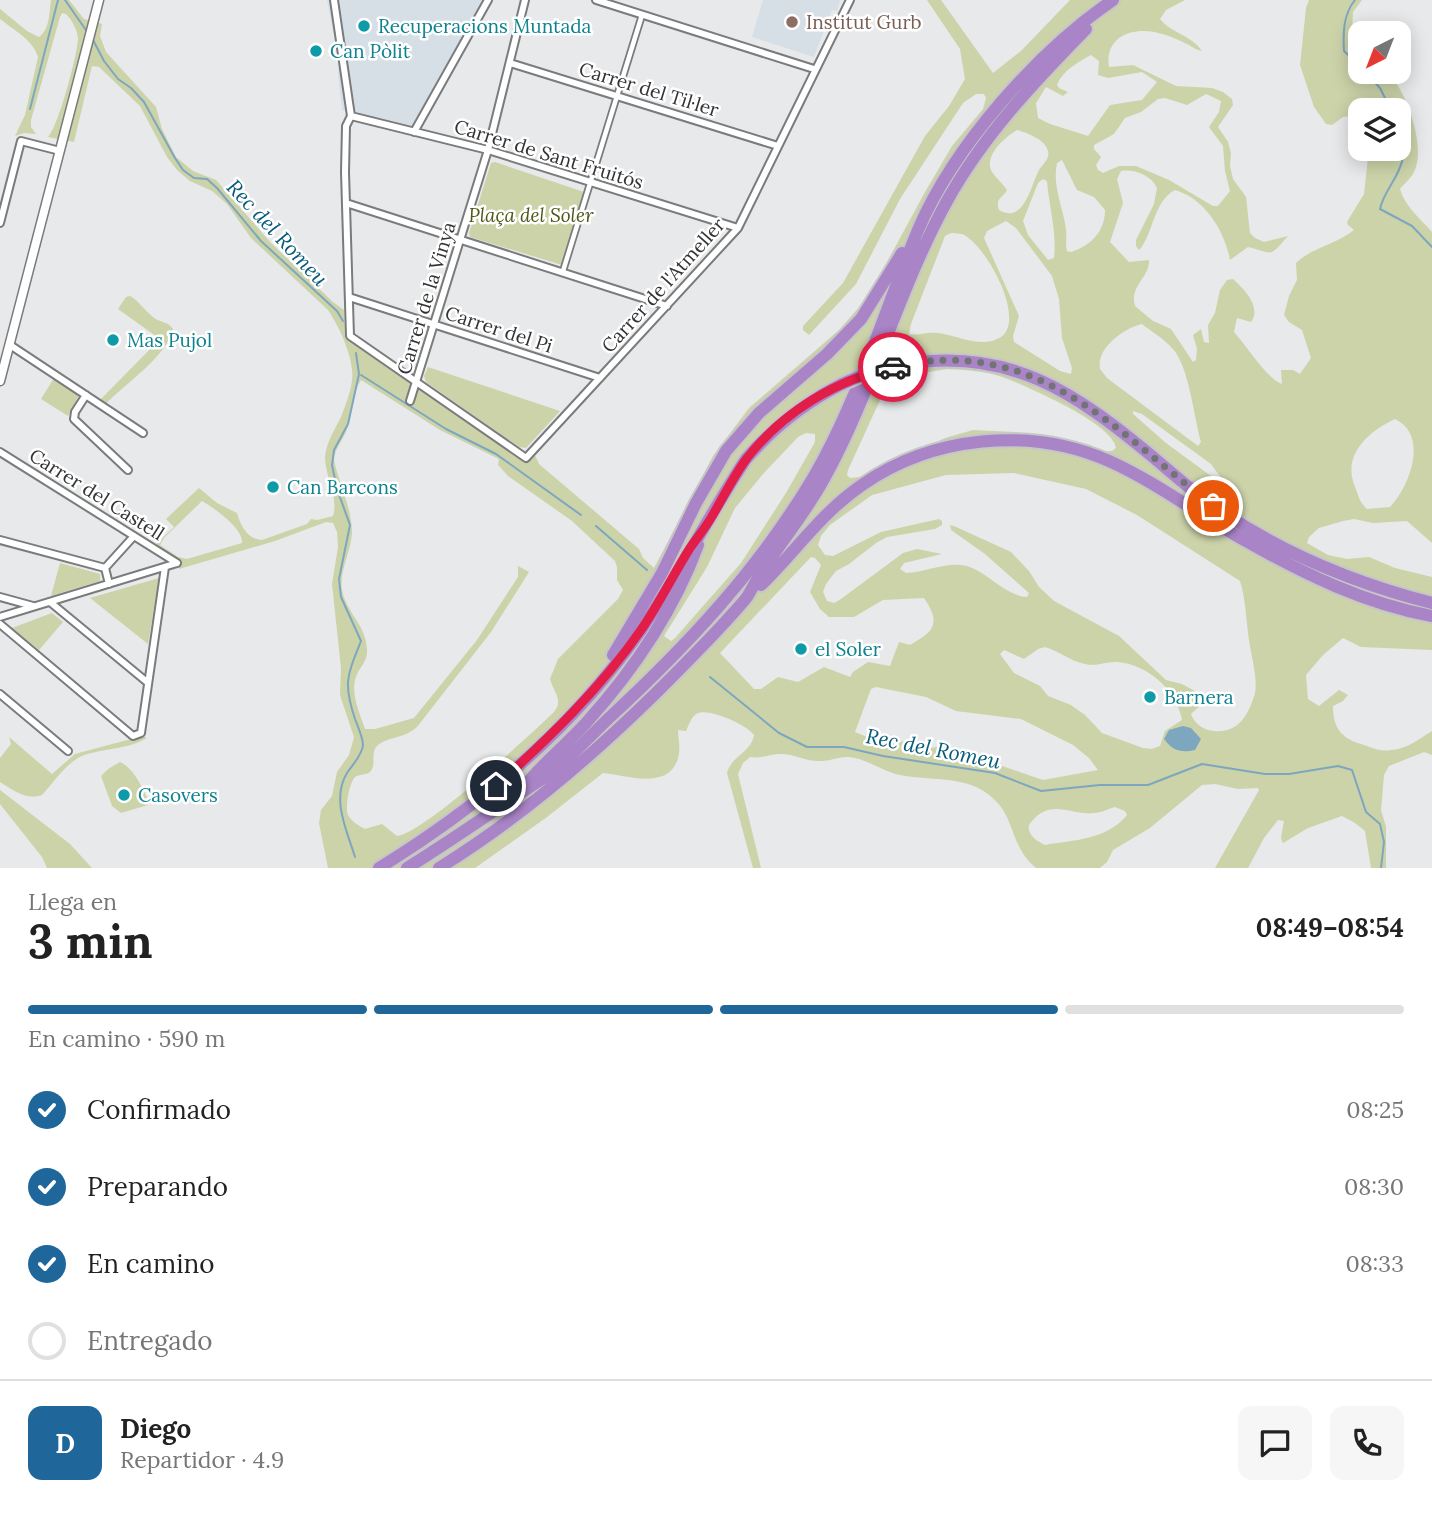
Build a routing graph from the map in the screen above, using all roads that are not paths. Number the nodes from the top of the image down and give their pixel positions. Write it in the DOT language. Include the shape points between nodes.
graph roads {
  1 [pos="99,0"];
  2 [pos="334,0"];
  3 [pos="488,0"];
  4 [pos="525,0"];
  5 [pos="596,0"];
  6 [pos="849,0"];
  7 [pos="1113,0"];
  8 [pos="1126,0"];
  9 [pos="642,15"];
  10 [pos="510,63"];
  11 [pos="814,69"];
  12 [pos="617,96"];
  13 [pos="351,116"];
  14 [pos="414,132"];
  15 [pos="778,146"];
  16 [pos="488,150"];
  17 [pos="60,151"];
  18 [pos="590,182"];
  19 [pos="346,203"];
  20 [pos="0,223"];
  21 [pos="920,227"];
  22 [pos="738,228"];
  23 [pos="461,239"];
  24 [pos="562,271"];
  25 [pos="349,297"];
  26 [pos="667,306"];
  27 [pos="434,325"];
  28 [pos="10,345"];
  29 [pos="600,378"];
  30 [pos="0,381"];
  31 [pos="416,383"];
  32 [pos="86,395"];
  33 [pos="410,401"];
  34 [pos="143,433"];
  35 [pos="0,452"];
  36 [pos="128,470"];
  37 [pos="705,528"];
  38 [pos="134,536"];
  39 [pos="0,540"];
  40 [pos="165,567"];
  41 [pos="105,568"];
  42 [pos="109,584"];
  43 [pos="0,597"];
  44 [pos="747,597"];
  45 [pos="50,602"];
  46 [pos="1432,604"];
  47 [pos="35,606"];
  48 [pos="1432,616"];
  49 [pos="0,617"];
  50 [pos="0,624"];
  51 [pos="148,682"];
  52 [pos="0,694"];
  53 [pos="559,727"];
  54 [pos="68,751"];
  55 [pos="519,793"];
  56 [pos="379,868"];
  57 [pos="407,868"];
  58 [pos="439,868"];
  1 -- 17 [label="street"];
  2 -- 13 [label="street"];
  3 -- 14 [label="street"];
  4 -- 10 [label="street, Carrer de la Vinya"];
  5 -- 9 [label="street"];
  6 -- 11 [label="street, Carrer de l'Atmeller"];
  7 -- 21 [label="highway" via="1070,34 1010,93 959,159"];
  8 -- 44 [label="highway" via="1086,30 1043,72 975,154 922,251 859,408 824,480"];
  9 -- 11 [label="street"];
  9 -- 12 [label="street"];
  10 -- 12 [label="street, Carrer del Til·ler"];
  10 -- 16 [label="street, Carrer de la Vinya"];
  11 -- 15 [label="street, Carrer de l'Atmeller"];
  12 -- 15 [label="street, Carrer del Til·ler"];
  12 -- 18 [label="street"];
  13 -- 14 [label="street, Carrer de Sant Fruitós"];
  13 -- 19 [label="street" via="346,126"];
  14 -- 16 [label="street, Carrer de Sant Fruitós"];
  15 -- 22 [label="street, Carrer de l'Atmeller"];
  16 -- 18 [label="street, Carrer de Sant Fruitós"];
  16 -- 23 [label="street, Carrer de la Vinya"];
  17 -- 20 [label="street" via="21,141"];
  17 -- 28 [label="street"];
  18 -- 22 [label="street, Carrer de Sant Fruitós"];
  18 -- 24 [label="street"];
  19 -- 23 [label="street"];
  19 -- 25 [label="street"];
  21 -- 53 [label="highway" via="861,319 760,413 726,452 634,624"];
  21 -- 55 [label="highway" via="831,442 814,477 765,550 705,624 660,670 538,783"];
  22 -- 26 [label="street, Carrer de l'Atmeller"];
  23 -- 24 [label="street"];
  23 -- 27 [label="street, Carrer de la Vinya"];
  24 -- 26 [label="street"];
  25 -- 27 [label="street, Carrer del Pi"];
  25 -- 31 [label="street" via="350,336"];
  26 -- 29 [label="street, Carrer de l'Atmeller"];
  27 -- 29 [label="street, Carrer del Pi"];
  27 -- 31 [label="street, Carrer de la Vinya"];
  28 -- 30 [label="street"];
  28 -- 32 [label="street"];
  29 -- 31 [label="street, Carrer de l'Atmeller" via="527,458"];
  31 -- 33 [label="street, Carrer de la Vinya"];
  32 -- 34 [label="street"];
  32 -- 36 [label="street" via="74,419"];
  35 -- 38 [label="street, Carrer del Castell"];
  37 -- 46 [label="highway, bridge" via="746,459 807,403 872,372 953,360 1028,374 1057,387 1252,531 1344,576"];
  37 -- 53 [label="highway" via="615,666"];
  37 -- 55 [label="highway" via="676,595 625,675"];
  38 -- 40 [label="street, Carrer del Castell" via="177,563"];
  38 -- 41 [label="street"];
  39 -- 41 [label="street"];
  40 -- 42 [label="street"];
  40 -- 51 [label="street"];
  41 -- 42 [label="street"];
  42 -- 45 [label="street"];
  43 -- 47 [label="street"];
  44 -- 48 [label="highway" via="825,515 864,483 901,463 948,447 1005,440 1068,447 1108,461 1292,566 1382,603"];
  44 -- 58 [label="highway" via="704,645 565,777"];
  45 -- 47 [label="street"];
  45 -- 51 [label="street"];
  47 -- 49 [label="street"];
  50 -- 51 [label="street" via="133,736 141,733"];
  52 -- 54 [label="street"];
  53 -- 56 [label="highway" via="496,786"];
  55 -- 57 [label="highway"];
}
